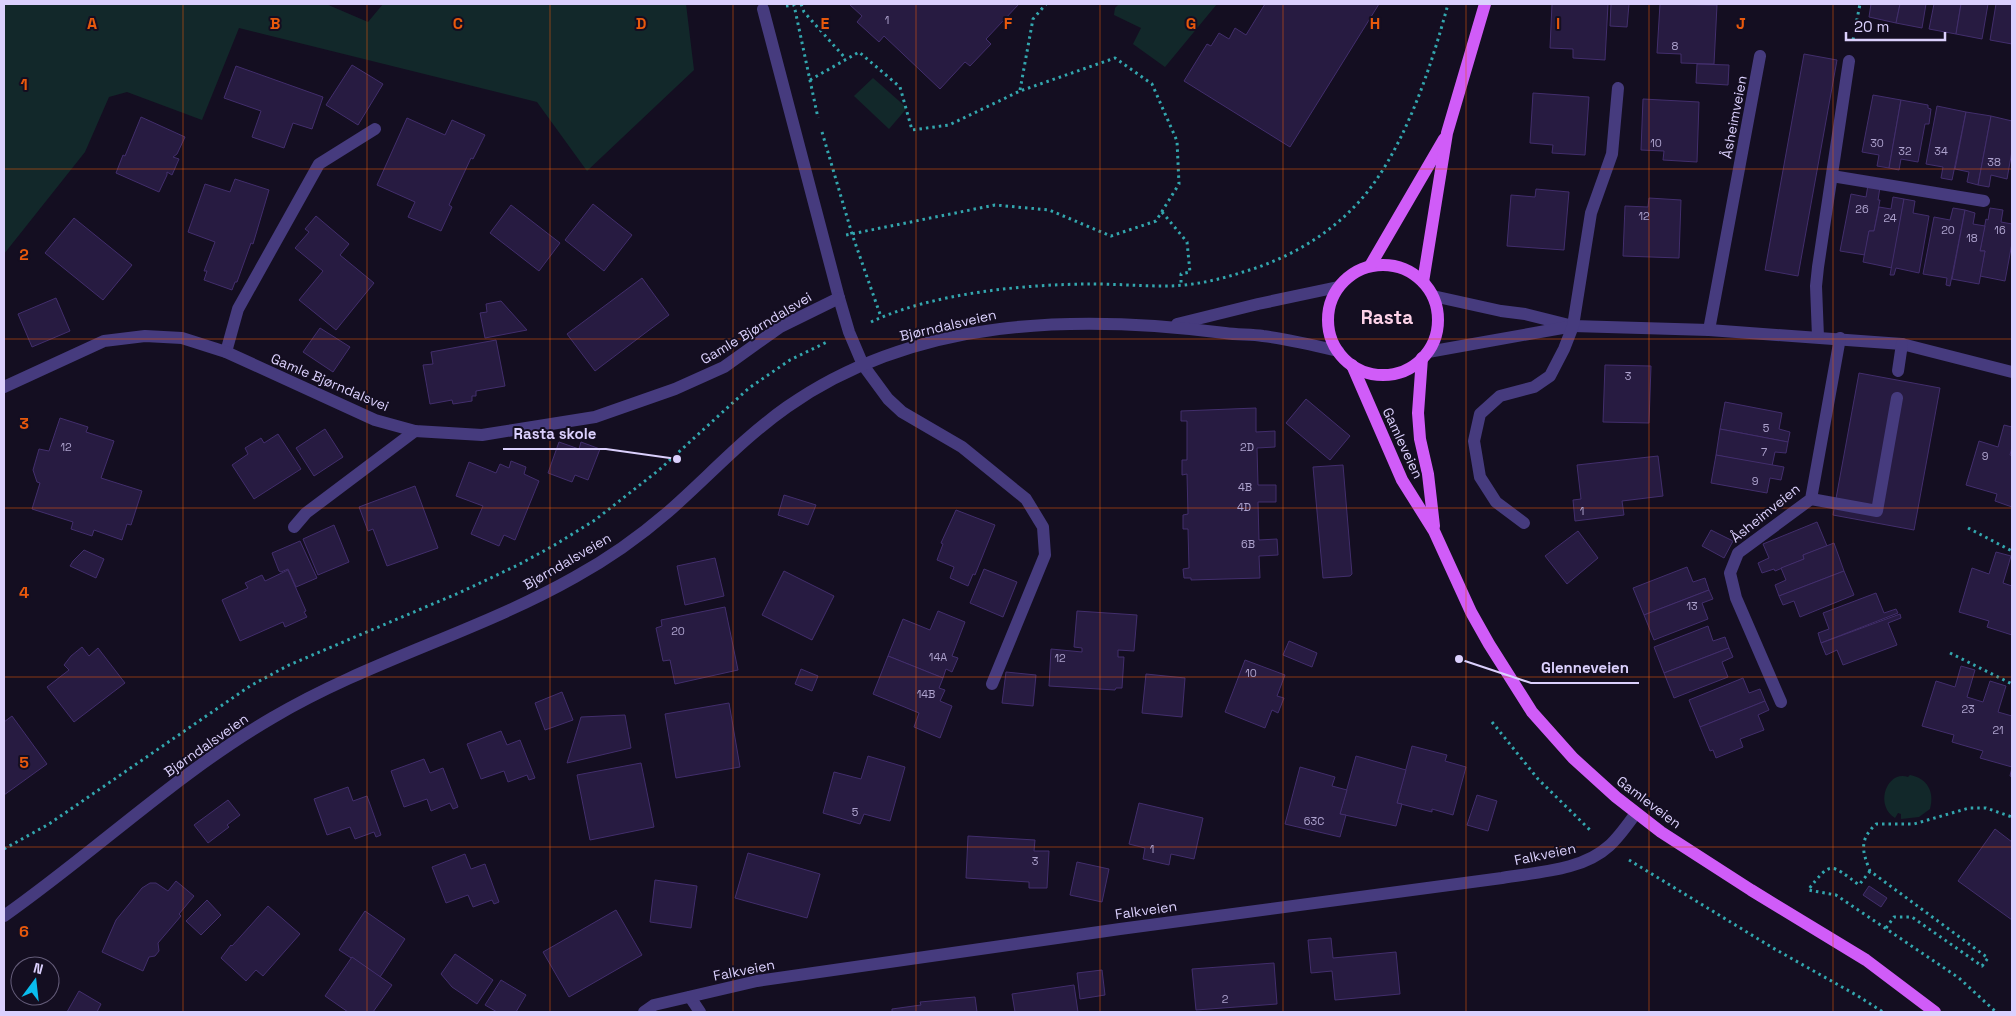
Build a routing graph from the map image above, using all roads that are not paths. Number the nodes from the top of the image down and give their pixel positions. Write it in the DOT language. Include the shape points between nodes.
graph roads {
  1 [pos="1486,4"];
  2 [pos="763,9"];
  3 [pos="1760,56"];
  4 [pos="1849,61"];
  5 [pos="1618,88"];
  6 [pos="375,129"];
  7 [pos="1448,133"];
  8 [pos="1832,176"];
  9 [pos="1984,201"];
  10 [pos="1370,266"];
  11 [pos="1423,282"];
  12 [pos="1338,287"];
  13 [pos="1433,296"];
  14 [pos="839,298"];
  15 [pos="1168,326"];
  16 [pos="1573,326"];
  17 [pos="1709,330"];
  18 [pos="1818,337"];
  19 [pos="1840,338"];
  20 [pos="1902,344"];
  21 [pos="1338,351"];
  22 [pos="226,352"];
  23 [pos="1425,355"];
  24 [pos="1352,365"];
  25 [pos="863,366"];
  26 [pos="1898,370"];
  27 [pos="2012,372"];
  28 [pos="4,387"];
  29 [pos="1897,398"];
  30 [pos="416,431"];
  31 [pos="1811,499"];
  32 [pos="1524,523"];
  33 [pos="294,526"];
  34 [pos="1434,531"];
  35 [pos="992,684"];
  36 [pos="1781,702"];
  37 [pos="1636,813"];
  38 [pos="4,916"];
  39 [pos="690,997"];
  40 [pos="1929,1010"];
  41 [pos="644,1012"];
  42 [pos="700,1012"];
  1 -- 7 [label="main road"];
  2 -- 14 [label="street"];
  3 -- 17 [label="street, Åsheimveien"];
  4 -- 8 [label="street"];
  5 -- 16 [label="street" via="1612,154 1591,213"];
  6 -- 22 [label="street" via="319,164 238,309"];
  7 -- 10 [label="main road"];
  7 -- 11 [label="main road"];
  8 -- 9 [label="street"];
  8 -- 18 [label="street" via="1816,286"];
  10 -- 11 [label="main road, Gamleveien" via="1399,267"];
  10 -- 12 [label="main road, Gamleveien" via="1358,270"];
  11 -- 13 [label="main road, Gamleveien"];
  12 -- 15 [label="street, Bjørndalsveien"];
  12 -- 21 [label="main road, Gamleveien" via="1328,319 1330,336"];
  13 -- 16 [label="street"];
  13 -- 23 [label="main road, Gamleveien" via="1438,324 1435,339"];
  14 -- 25 [label="street" via="848,332"];
  14 -- 30 [label="street, Gamle Bjørndalsvei" via="780,327 724,367 675,389 595,417 482,435"];
  15 -- 21 [label="street, Bjørndalsveien" via="1261,336"];
  15 -- 25 [label="street, Bjørndalsveien" via="1037,325 996,328 920,344"];
  16 -- 17 [label="street"];
  16 -- 23 [label="street"];
  16 -- 32 [label="street" via="1550,376 1534,387 1500,396 1480,414 1474,441 1480,477 1496,502"];
  17 -- 18 [label="street"];
  18 -- 19 [label="street"];
  19 -- 20 [label="street"];
  19 -- 31 [label="street, Åsheimveien"];
  20 -- 26 [label="street"];
  20 -- 27 [label="street"];
  21 -- 24 [label="main road, Gamleveien"];
  22 -- 28 [label="street, Gamle Bjørndalsvei" via="182,338 146,336 104,341"];
  22 -- 30 [label="street, Gamle Bjørndalsvei" via="375,420"];
  23 -- 24 [label="main road, Gamleveien" via="1396,373 1381,375"];
  23 -- 34 [label="main road, Gamleveien" via="1418,413"];
  24 -- 34 [label="main road, Gamleveien" via="1402,480"];
  25 -- 35 [label="street" via="902,412 962,447 1026,499 1043,527 1045,555"];
  25 -- 38 [label="street, Bjørndalsveien" via="813,390 759,428 667,513 607,558 540,595 363,673 274,717 191,772"];
  29 -- 31 [label="street" via="1877,511"];
  30 -- 33 [label="street" via="306,513"];
  31 -- 36 [label="street, Åsheimveien" via="1738,553 1730,573 1736,598"];
  34 -- 37 [label="main road, Gamleveien" via="1484,636 1532,712 1573,758"];
  37 -- 39 [label="street, Falkveien" via="1609,846 1579,864 1502,878 757,981"];
  37 -- 40 [label="main road, Gamleveien" via="1735,880 1844,945"];
  39 -- 41 [label="street, Falkveien" via="654,1005"];
  39 -- 42 [label="street"];
}
